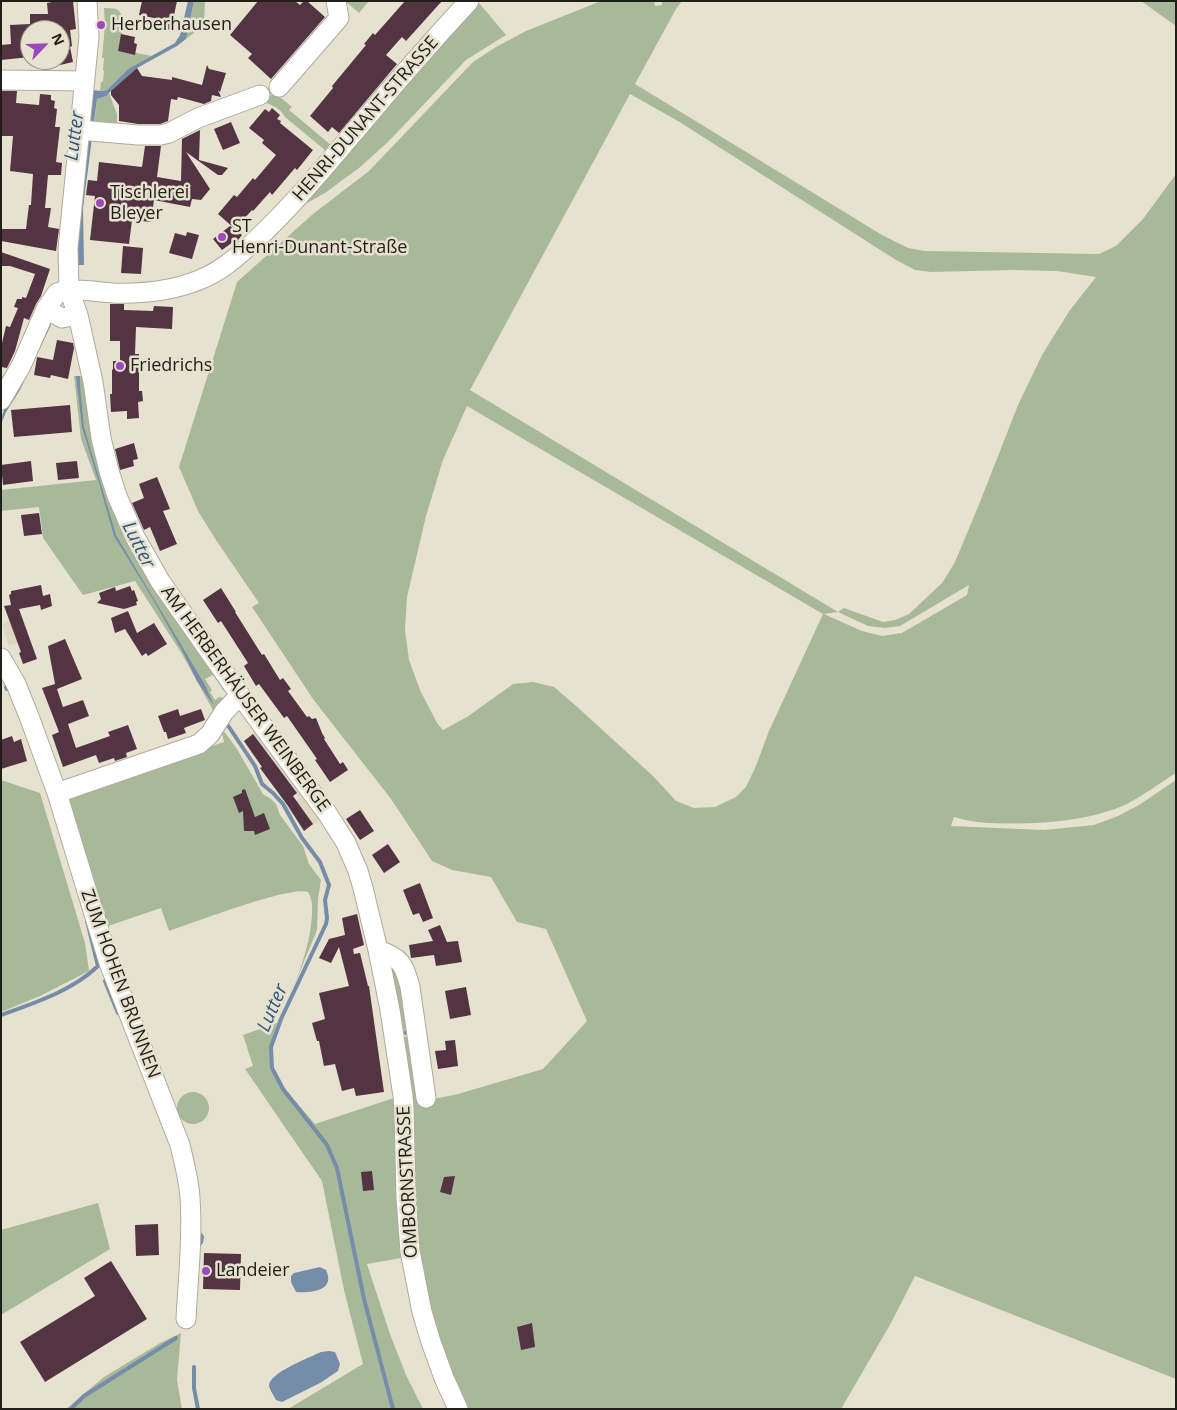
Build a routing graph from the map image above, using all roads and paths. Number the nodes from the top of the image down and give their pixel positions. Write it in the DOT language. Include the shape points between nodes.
graph roads {
  1 [pos="87,1"];
  2 [pos="336,1"];
  3 [pos="469,1"];
  4 [pos="1,80"];
  5 [pos="85,81"];
  6 [pos="279,87"];
  7 [pos="260,95"];
  8 [pos="86,131"];
  9 [pos="69,290"];
  10 [pos="46,309"];
  11 [pos="78,315"];
  12 [pos="1,400"];
  13 [pos="1,658"];
  14 [pos="240,696"];
  15 [pos="57,793"];
  16 [pos="378,950"];
  17 [pos="426,1098"];
  18 [pos="186,1319"];
  19 [pos="458,1409"];
  1 -- 5 [label="street, AM HERBERHÄUSER WEINBERGE" via="89,37"];
  2 -- 6 [label="street" via="339,18"];
  3 -- 9 [label="street, HENRI-DUNANT-STRASSE" via="299,197 232,262 198,281 159,291"];
  4 -- 5 [label="street"];
  5 -- 8 [label="street, AM HERBERHÄUSER WEINBERGE"];
  7 -- 8 [label="street" via="161,135"];
  8 -- 9 [label="street, AM HERBERHÄUSER WEINBERGE" via="68,248"];
  9 -- 10 [label="street" via="57,293"];
  9 -- 11 [label="street, AM HERBERHÄUSER WEINBERGE"];
  10 -- 11 [label="street" via="62,318"];
  10 -- 12 [label="street" via="21,366"];
  11 -- 14 [label="street, AM HERBERHÄUSER WEINBERGE" via="101,438 114,487 128,521 160,581"];
  13 -- 15 [label="street, ZUM HOHEN BRUNNEN" via="24,703"];
  14 -- 15 [label="street" via="198,744"];
  14 -- 16 [label="street, AM HERBERHÄUSER WEINBERGE" via="346,843 358,871"];
  15 -- 18 [label="street, ZUM HOHEN BRUNNEN" via="109,963 180,1145 190,1199"];
  16 -- 17 [label="street" via="398,959 407,977"];
  16 -- 19 [label="street, OMBORNSTRASSE" via="404,1108 410,1251 430,1342"];
}
